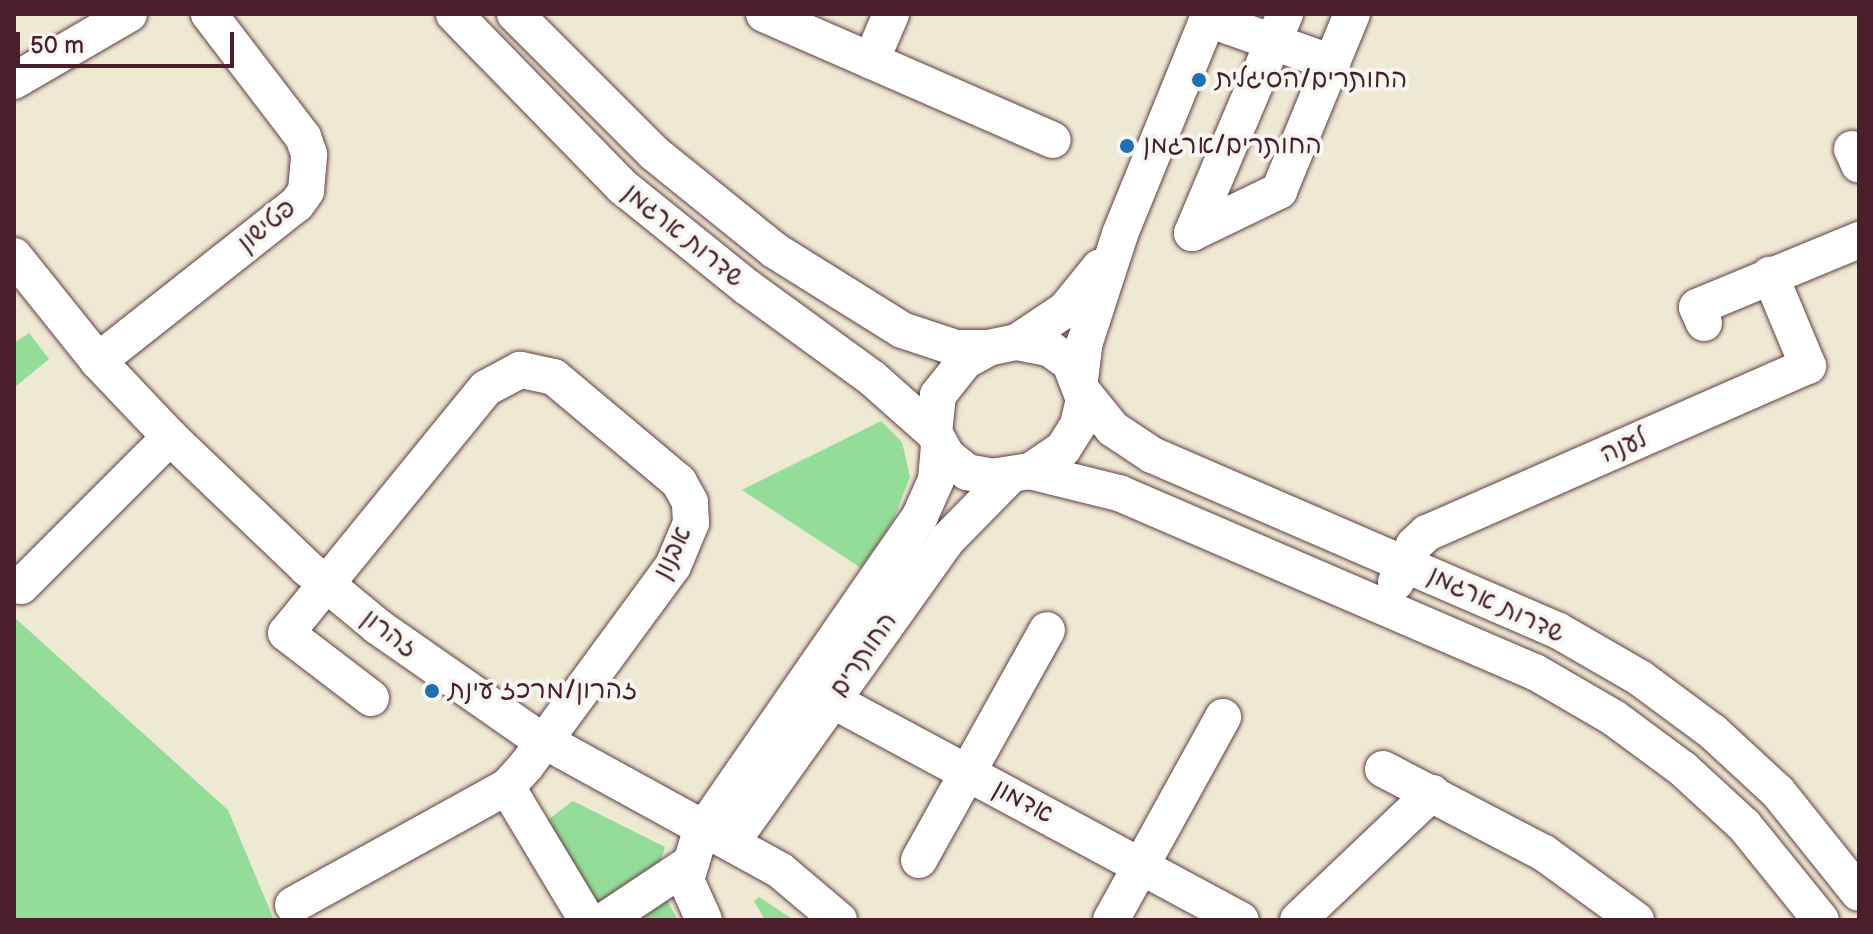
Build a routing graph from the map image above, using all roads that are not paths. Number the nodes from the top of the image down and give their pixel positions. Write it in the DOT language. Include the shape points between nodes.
graph roads {
  1 [pos="129,14"];
  2 [pos="209,14"];
  3 [pos="454,14"];
  4 [pos="515,14"];
  5 [pos="764,14"];
  6 [pos="891,14"];
  7 [pos="1352,14"];
  8 [pos="1209,17"];
  9 [pos="1279,28"];
  10 [pos="871,61"];
  11 [pos="1332,63"];
  12 [pos="14,81"];
  13 [pos="1053,140"];
  14 [pos="1120,234"];
  15 [pos="1859,240"];
  16 [pos="18,271"];
  17 [pos="1770,275"];
  18 [pos="1704,323"];
  19 [pos="1002,345"];
  20 [pos="98,361"];
  21 [pos="1081,386"];
  22 [pos="170,437"];
  23 [pos="937,439"];
  24 [pos="1019,474"];
  25 [pos="1404,563"];
  26 [pos="323,582"];
  27 [pos="21,586"];
  28 [pos="1385,606"];
  29 [pos="1047,630"];
  30 [pos="818,692"];
  31 [pos="371,698"];
  32 [pos="1223,717"];
  33 [pos="545,741"];
  34 [pos="1383,769"];
  35 [pos="968,772"];
  36 [pos="507,787"];
  37 [pos="1432,793"];
  38 [pos="717,836"];
  39 [pos="919,860"];
  40 [pos="689,864"];
  41 [pos="1141,865"];
  42 [pos="1854,877"];
  43 [pos="1800,890"];
  44 [pos="293,905"];
  45 [pos="1625,918"];
  46 [pos="587,920"];
  47 [pos="605,920"];
  48 [pos="704,920"];
  49 [pos="839,920"];
  50 [pos="1111,920"];
  51 [pos="1241,920"];
  52 [pos="1298,920"];
  53 [pos="1821,920"];
  1 -- 12 [label="street"];
  2 -- 20 [label="street, פטישון" via="303,137 309,154 306,191 297,204"];
  3 -- 23 [label="street, שדרות ארגמן" via="623,187 881,386"];
  4 -- 19 [label="street, שדרות ארגמן" via="654,153 774,250 902,330 956,348"];
  5 -- 10 [label="street"];
  6 -- 10 [label="street"];
  7 -- 11 [label="street"];
  8 -- 9 [label="street"];
  8 -- 14 [label="street"];
  9 -- 11 [label="street"];
  9 -- 11 [label="street" via="1192,233 1279,191"];
  10 -- 13 [label="street"];
  14 -- 19 [label="street" via="1065,310"];
  14 -- 21 [label="street" via="1085,342"];
  15 -- 17 [label="street"];
  16 -- 20 [label="street, זהרון"];
  17 -- 18 [label="street" via="1697,307"];
  17 -- 25 [label="street, לענה" via="1808,366 1427,533"];
  19 -- 21 [label="street" via="1061,355"];
  19 -- 23 [label="street" via="965,361 945,382 934,408"];
  20 -- 22 [label="street, זהרון"];
  21 -- 24 [label="street" via="1082,413 1072,438 1051,459"];
  21 -- 25 [label="street, שדרות ארגמן" via="1113,429 1152,455"];
  22 -- 26 [label="street, זהרון"];
  22 -- 27 [label="street"];
  23 -- 24 [label="street" via="967,472"];
  23 -- 30 [label="street, החותרים" via="936,480 920,516"];
  24 -- 28 [label="street, שדרות ארגמן" via="1091,482"];
  24 -- 30 [label="street, החותרים" via="960,523"];
  25 -- 28 [label="street, לענה"];
  25 -- 42 [label="street, שדרות ארגמן" via="1557,630 1640,678 1713,732 1778,792"];
  26 -- 31 [label="street" via="286,633"];
  26 -- 33 [label="street, זהרון" via="451,681"];
  26 -- 33 [label="street, אבנון" via="474,400 520,370 554,377 679,482 691,523 673,566"];
  28 -- 43 [label="street, שדרות ארגמן" via="1535,672 1614,718 1744,825"];
  29 -- 35 [label="street"];
  30 -- 35 [label="street, אדמון"];
  30 -- 38 [label="street, החותרים"];
  32 -- 41 [label="street"];
  33 -- 36 [label="street, אבנון"];
  33 -- 38 [label="street, זהרון"];
  34 -- 37 [label="street"];
  35 -- 39 [label="street"];
  35 -- 41 [label="street, אדמון"];
  36 -- 44 [label="street"];
  36 -- 46 [label="street"];
  37 -- 45 [label="street" via="1544,853"];
  37 -- 52 [label="street"];
  38 -- 40 [label="street, החותרים"];
  38 -- 49 [label="street, זהרון" via="781,871"];
  40 -- 47 [label="street"];
  40 -- 48 [label="street" via="689,892"];
  41 -- 50 [label="street"];
  41 -- 51 [label="street, אדמון"];
  42 -- 43 [label="street"];
  43 -- 53 [label="street, שדרות ארגמן"];
}
